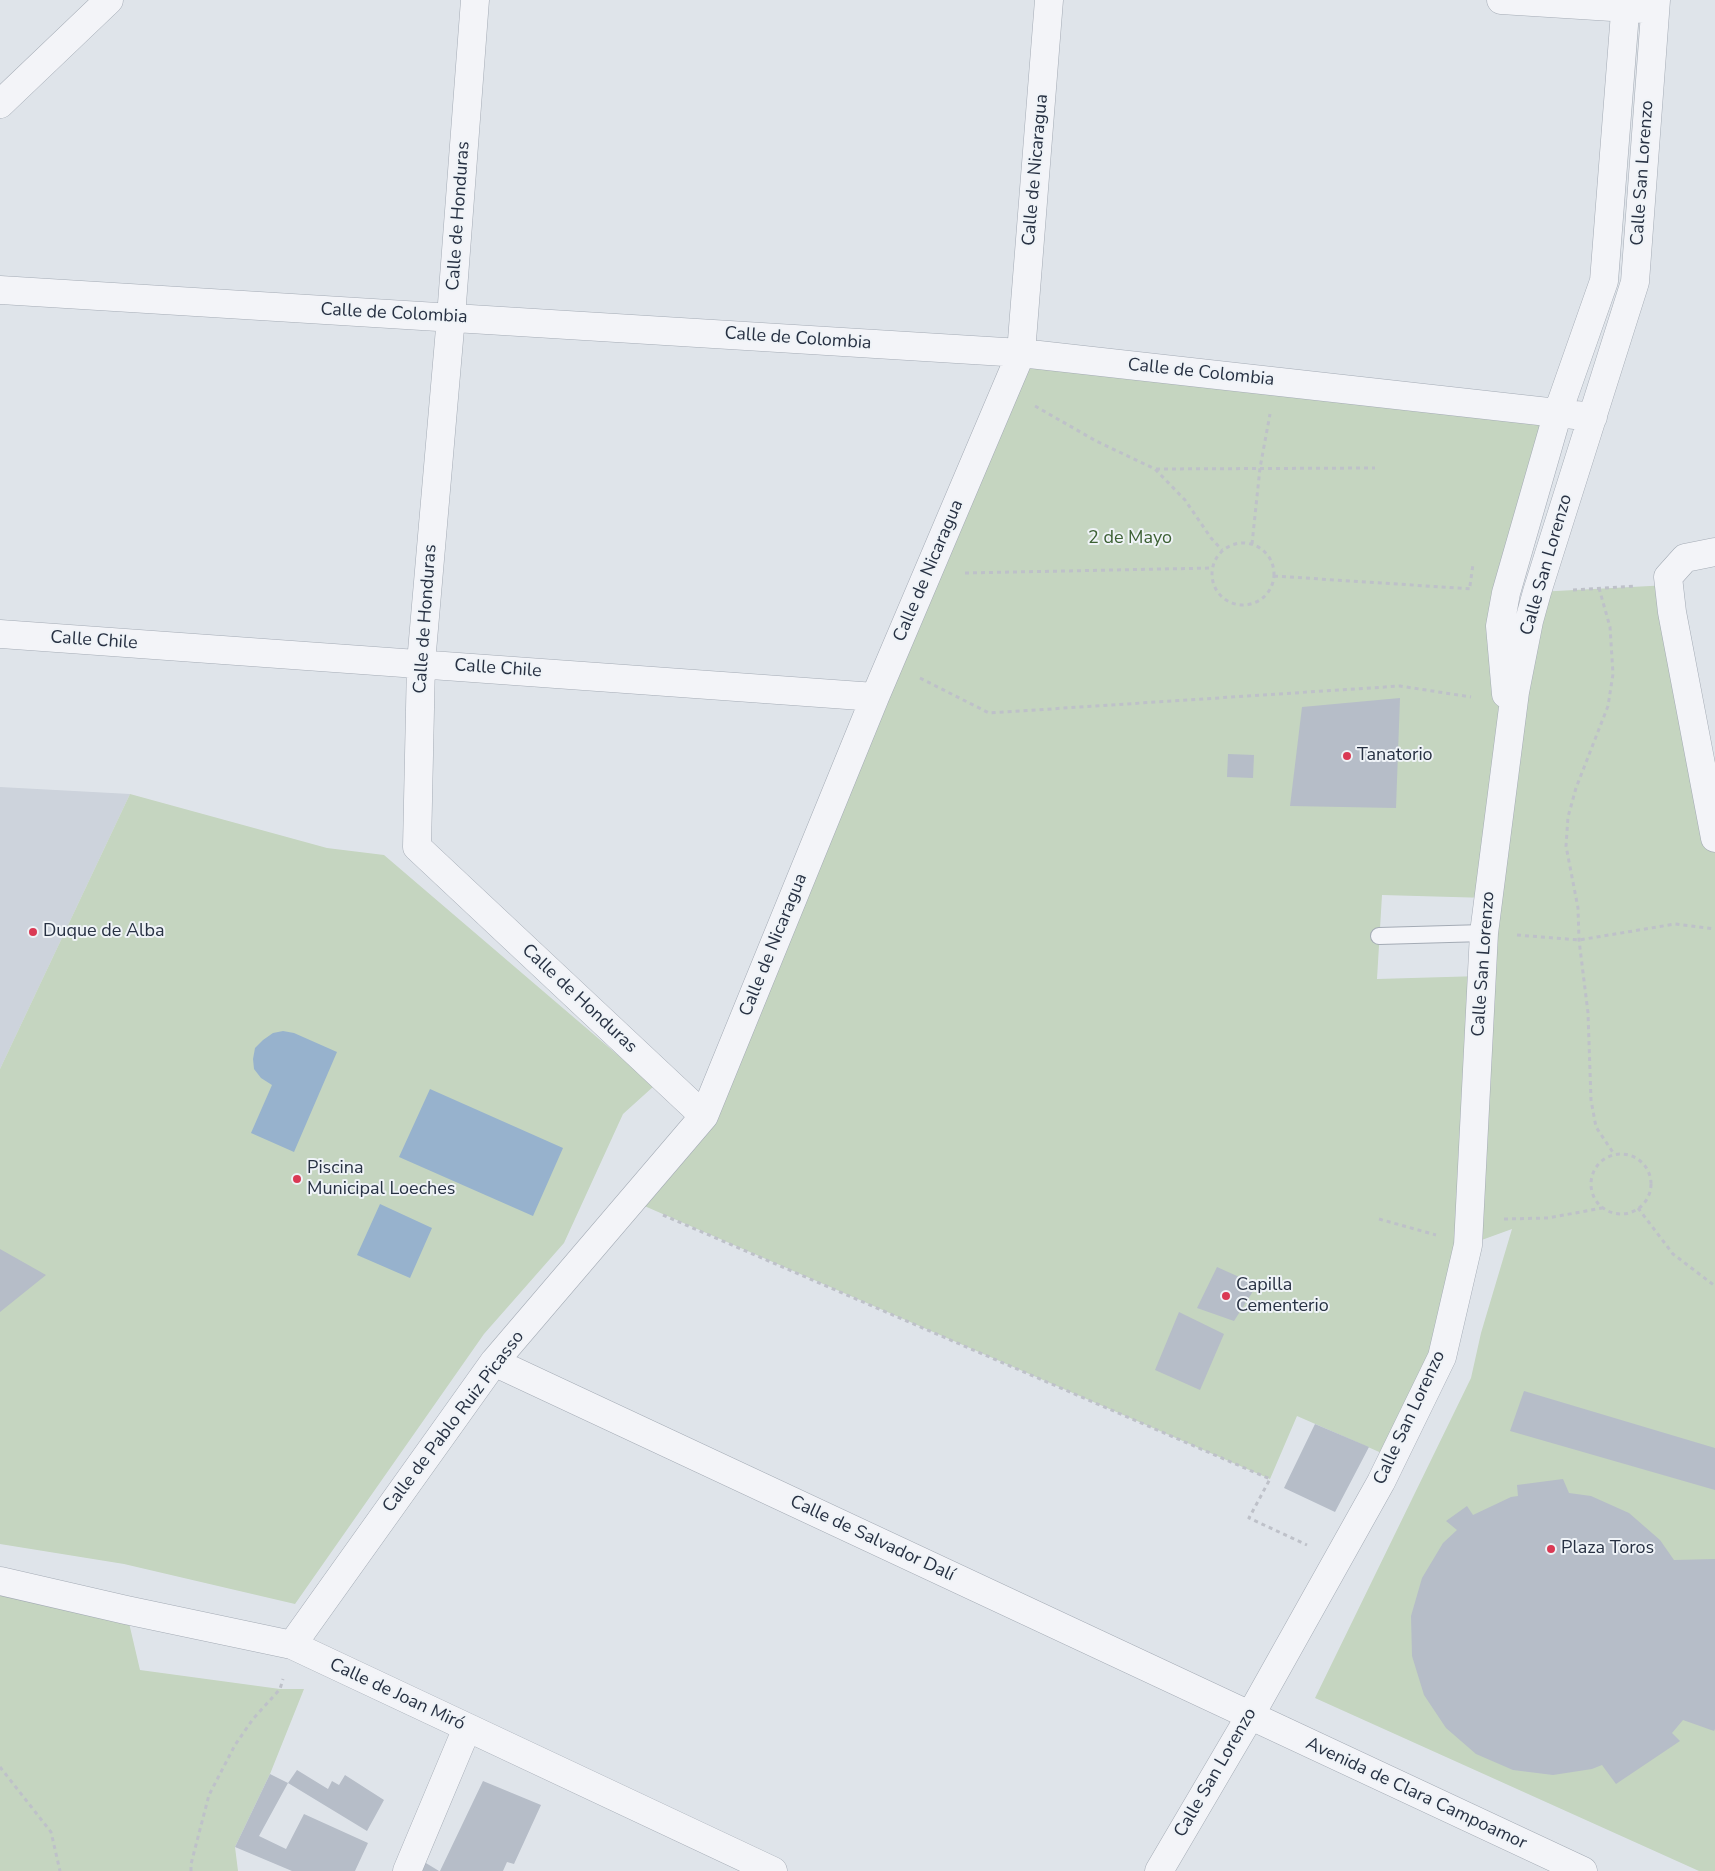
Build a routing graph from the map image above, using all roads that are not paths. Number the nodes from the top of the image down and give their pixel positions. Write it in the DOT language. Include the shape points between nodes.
graph roads {
  1 [pos="109,0"];
  2 [pos="475,0"];
  3 [pos="1049,0"];
  4 [pos="1501,0"];
  5 [pos="1626,4"];
  6 [pos="1656,5"];
  7 [pos="0,104"];
  8 [pos="0,290"];
  9 [pos="451,317"];
  10 [pos="1021,353"];
  11 [pos="1558,412"];
  12 [pos="1593,417"];
  13 [pos="1715,552"];
  14 [pos="0,634"];
  15 [pos="421,663"];
  16 [pos="875,697"];
  17 [pos="1511,697"];
  18 [pos="1715,838"];
  19 [pos="1484,933"];
  20 [pos="1379,936"];
  21 [pos="704,1116"];
  22 [pos="494,1362"];
  23 [pos="0,1581"];
  24 [pos="292,1645"];
  25 [pos="1250,1716"];
  26 [pos="467,1728"];
  27 [pos="407,1871"];
  28 [pos="772,1871"];
  29 [pos="1159,1871"];
  30 [pos="1583,1871"];
  1 -- 7 [label="street"];
  2 -- 9 [label="street, Calle de Honduras"];
  3 -- 10 [label="street, Calle de Nicaragua"];
  4 -- 5 [label="street"];
  5 -- 6 [label="street"];
  5 -- 11 [label="street" via="1604,281"];
  6 -- 12 [label="street, Calle San Lorenzo" via="1635,282"];
  8 -- 9 [label="street, Calle de Colombia"];
  9 -- 10 [label="street, Calle de Colombia"];
  9 -- 15 [label="street, Calle de Honduras"];
  10 -- 11 [label="street, Calle de Colombia"];
  10 -- 16 [label="street, Calle de Nicaragua"];
  11 -- 12 [label="street, Calle de Colombia"];
  11 -- 17 [label="street" via="1506,593 1500,626"];
  12 -- 17 [label="street, Calle San Lorenzo" via="1537,592"];
  13 -- 18 [label="street" via="1685,558 1668,581"];
  14 -- 15 [label="street, Calle Chile"];
  15 -- 16 [label="street, Calle Chile"];
  15 -- 21 [label="street, Calle de Honduras" via="417,847"];
  16 -- 21 [label="street, Calle de Nicaragua"];
  17 -- 19 [label="street, Calle San Lorenzo" via="1510,735"];
  19 -- 20 [label="lane"];
  19 -- 25 [label="street, Calle San Lorenzo" via="1469,1232 1442,1357 1382,1482"];
  21 -- 22 [label="street, Calle de Pablo Ruiz Picasso"];
  22 -- 24 [label="street, Calle de Pablo Ruiz Picasso"];
  22 -- 25 [label="street, Calle de Salvador Dalí"];
  23 -- 24 [label="street, Calle de Joan Miró"];
  24 -- 26 [label="street, Calle de Joan Miró"];
  25 -- 29 [label="street, Calle San Lorenzo"];
  25 -- 30 [label="street, Avenida de Clara Campoamor"];
  26 -- 27 [label="street"];
  26 -- 28 [label="street, Calle de Joan Miró"];
}
